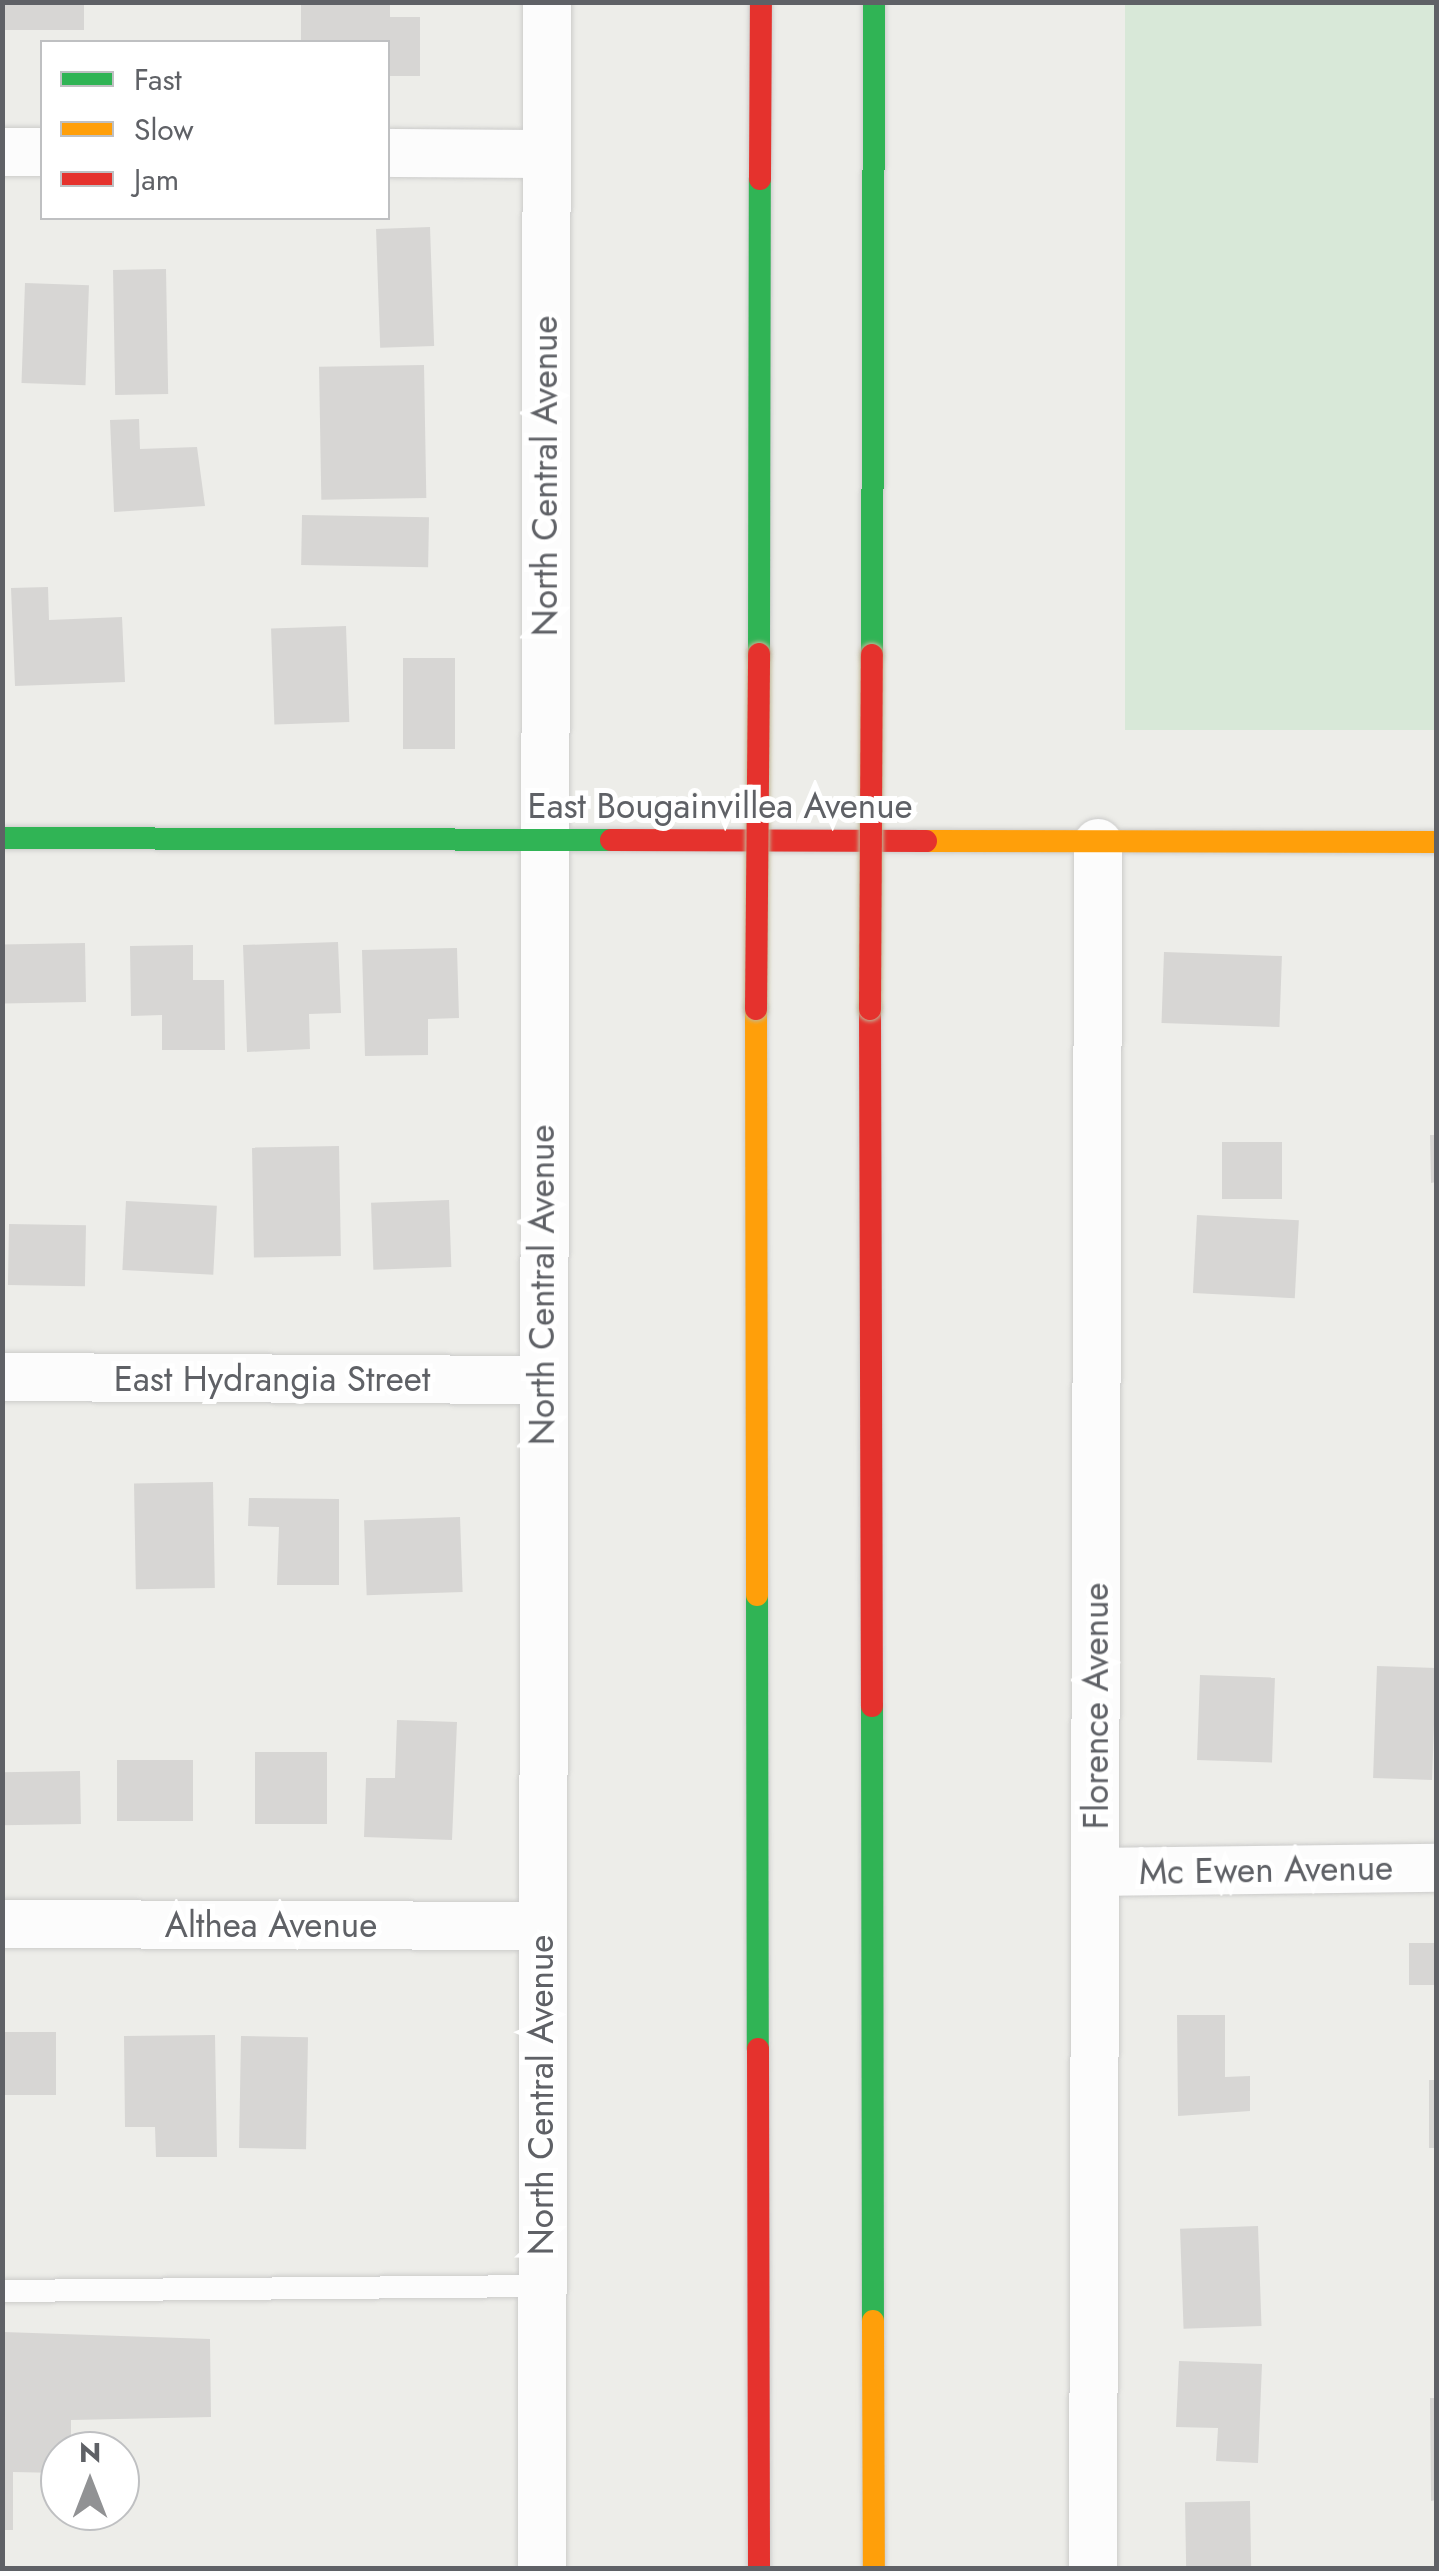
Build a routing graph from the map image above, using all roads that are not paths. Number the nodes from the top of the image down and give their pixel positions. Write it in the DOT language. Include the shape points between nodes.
graph roads {
  1 [pos="546,2"];
  2 [pos="761,2"];
  3 [pos="874,2"];
  4 [pos="2,152"];
  5 [pos="40,152"];
  6 [pos="390,153"];
  7 [pos="546,154"];
  8 [pos="2,838"];
  9 [pos="545,840"];
  10 [pos="1436,842"];
  11 [pos="1098,844"];
  12 [pos="2,1377"];
  13 [pos="541,1380"];
  14 [pos="1436,1868"];
  15 [pos="1096,1872"];
  16 [pos="2,1924"];
  17 [pos="540,1926"];
  18 [pos="541,2286"];
  19 [pos="2,2291"];
  20 [pos="542,2568"];
  21 [pos="759,2568"];
  22 [pos="874,2568"];
  23 [pos="1093,2568"];
  1 -- 7 [label="street, North Central Avenue"];
  2 -- 21 [label="main road, bridge"];
  3 -- 22 [label="main road, bridge"];
  4 -- 5 [label="street"];
  6 -- 7 [label="street"];
  7 -- 9 [label="street, North Central Avenue"];
  8 -- 9 [label="main road, East Bougainvillea Avenue"];
  9 -- 11 [label="main road, East Bougainvillea Avenue"];
  9 -- 13 [label="street, North Central Avenue"];
  10 -- 11 [label="main road, East Bougainvillea Avenue"];
  11 -- 15 [label="street, Florence Avenue"];
  12 -- 13 [label="street, East Hydrangia Street"];
  13 -- 17 [label="street, North Central Avenue"];
  14 -- 15 [label="street, Mc Ewen Avenue"];
  15 -- 23 [label="street, Florence Avenue"];
  16 -- 17 [label="street, Althea Avenue"];
  17 -- 18 [label="street, North Central Avenue"];
  18 -- 19 [label="lane"];
  18 -- 20 [label="street, North Central Avenue"];
}
